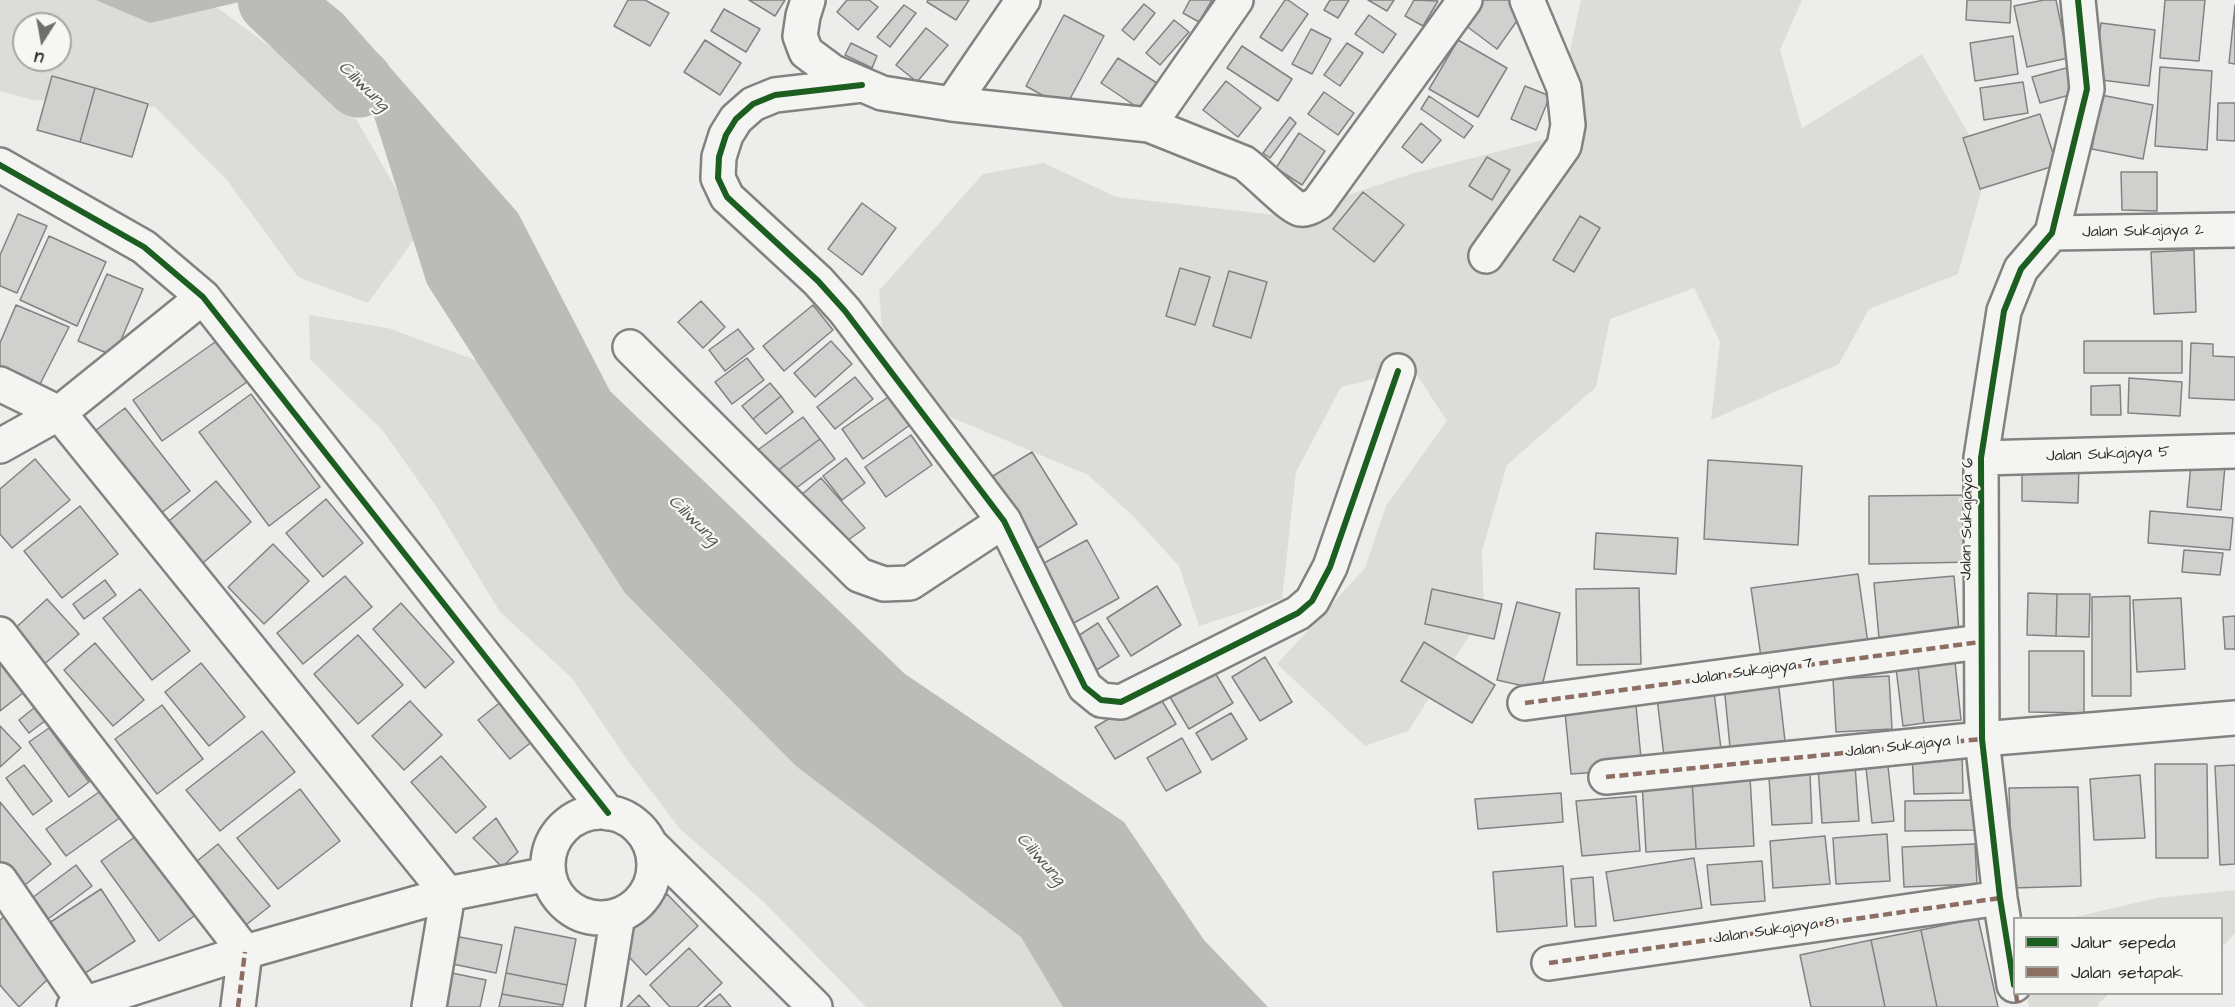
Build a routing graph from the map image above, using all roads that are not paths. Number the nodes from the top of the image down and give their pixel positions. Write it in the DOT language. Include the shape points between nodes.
graph roads {
  1 [pos="808,0"];
  2 [pos="1023,0"];
  3 [pos="1236,0"];
  4 [pos="1465,0"];
  5 [pos="1527,0"];
  6 [pos="2078,0"];
  7 [pos="862,85"];
  8 [pos="952,104"];
  9 [pos="1149,125"];
  10 [pos="0,165"];
  11 [pos="2235,230"];
  12 [pos="2052,233"];
  13 [pos="1486,256"];
  14 [pos="203,297"];
  15 [pos="630,346"];
  16 [pos="1398,371"];
  17 [pos="0,384"];
  18 [pos="58,413"];
  19 [pos="0,446"];
  20 [pos="2235,451"];
  21 [pos="1981,458"];
  22 [pos="1004,521"];
  23 [pos="0,633"];
  24 [pos="1980,642"];
  25 [pos="1525,703"];
  26 [pos="2235,718"];
  27 [pos="1982,739"];
  28 [pos="1606,777"];
  29 [pos="608,813"];
  30 [pos="650,844"];
  31 [pos="548,874"];
  32 [pos="0,880"];
  33 [pos="448,894"];
  34 [pos="2000,898"];
  35 [pos="618,915"];
  36 [pos="245,952"];
  37 [pos="1549,963"];
  38 [pos="2013,979"];
  39 [pos="80,1005"];
  40 [pos="238,1007"];
  41 [pos="429,1007"];
  42 [pos="603,1007"];
  43 [pos="815,1007"];
  1 -- 7 [label="street" via="800,36 806,52 833,72"];
  2 -- 8 [label="street"];
  3 -- 9 [label="street"];
  4 -- 9 [label="street" via="1311,208 1293,206 1244,163"];
  5 -- 13 [label="street" via="1564,88 1568,125 1564,146"];
  6 -- 12 [label="street, Jalan Sukajaya 6" via="2087,89"];
  7 -- 8 [label="street" via="882,93"];
  7 -- 22 [label="street" via="775,95 753,104 726,135 718,178 727,197 845,311"];
  8 -- 9 [label="street"];
  10 -- 14 [label="street" via="144,247"];
  11 -- 12 [label="street, Jalan Sukajaya 2"];
  12 -- 21 [label="street, Jalan Sukajaya 6" via="2021,269 2004,311"];
  14 -- 18 [label="street"];
  14 -- 29 [label="street"];
  15 -- 22 [label="street" via="859,575 884,584 910,583"];
  16 -- 22 [label="street" via="1330,567 1312,600 1298,613 1121,702 1101,700 1084,687"];
  17 -- 18 [label="street"];
  18 -- 19 [label="street"];
  18 -- 33 [label="street"];
  20 -- 21 [label="street, Jalan Sukajaya 5"];
  21 -- 24 [label="street, Jalan Sukajaya 6"];
  23 -- 36 [label="street"];
  24 -- 25 [label="street, Jalan Sukajaya 7"];
  24 -- 27 [label="street, Jalan Sukajaya 6"];
  26 -- 27 [label="street, Jalan Sukajaya 1"];
  27 -- 28 [label="street, Jalan Sukajaya 1"];
  27 -- 34 [label="street, Jalan Sukajaya 6"];
  29 -- 30 [label="street" via="626,818"];
  29 -- 31 [label="street" via="575,818 562,828 550,849"];
  30 -- 35 [label="street" via="654,861 652,879 634,908"];
  30 -- 43 [label="street"];
  31 -- 33 [label="street"];
  31 -- 35 [label="street" via="561,900 572,910 601,918"];
  32 -- 39 [label="street"];
  33 -- 36 [label="street"];
  33 -- 41 [label="street"];
  34 -- 37 [label="street, Jalan Sukajaya 8"];
  34 -- 38 [label="street, Jalan Sukajaya 6"];
  35 -- 42 [label="street"];
  36 -- 39 [label="street"];
  36 -- 40 [label="street"];
}
